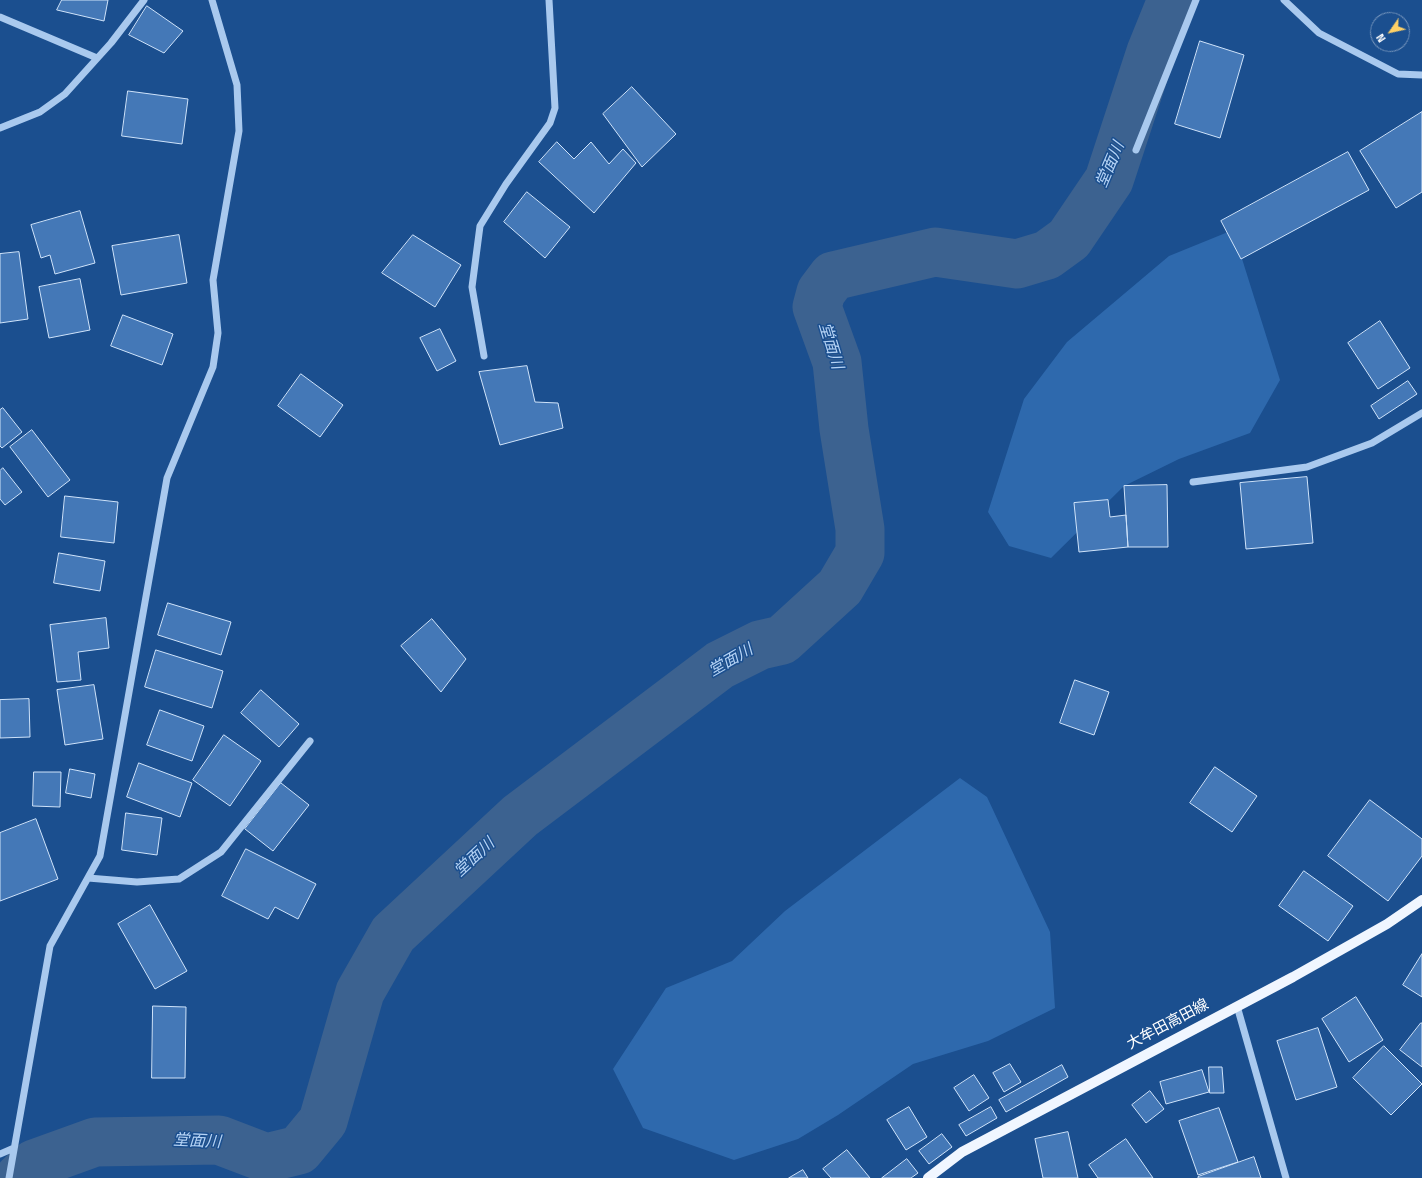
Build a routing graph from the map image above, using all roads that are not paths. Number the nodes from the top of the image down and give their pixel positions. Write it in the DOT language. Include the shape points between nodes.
graph roads {
  1 [pos="144,0"];
  2 [pos="212,0"];
  3 [pos="549,0"];
  4 [pos="1196,0"];
  5 [pos="1284,0"];
  6 [pos="0,17"];
  7 [pos="97,58"];
  8 [pos="1422,75"];
  9 [pos="0,128"];
  10 [pos="1136,150"];
  11 [pos="484,356"];
  12 [pos="1422,413"];
  13 [pos="1193,482"];
  14 [pos="310,742"];
  15 [pos="88,878"];
  16 [pos="1422,900"];
  17 [pos="1237,1006"];
  18 [pos="14,1148"];
  19 [pos="0,1154"];
  20 [pos="9,1178"];
  21 [pos="928,1178"];
  22 [pos="1286,1178"];
  1 -- 7 [label="street"];
  2 -- 15 [label="street" via="237,86 239,131 213,280 218,333 213,367 167,478 100,856"];
  3 -- 11 [label="street" via="555,108 550,123 506,184 480,226 472,287"];
  4 -- 10 [label="street"];
  5 -- 8 [label="street" via="1319,33 1398,74"];
  6 -- 7 [label="street"];
  7 -- 9 [label="street" via="65,94 40,112"];
  12 -- 13 [label="street" via="1372,443 1307,467"];
  14 -- 15 [label="street" via="220,852 179,880 137,882"];
  15 -- 18 [label="street" via="50,946"];
  16 -- 17 [label="main road, 大牟田高田線" via="1387,924"];
  17 -- 21 [label="main road, 大牟田高田線" via="962,1152"];
  17 -- 22 [label="street"];
  18 -- 19 [label="street"];
  18 -- 20 [label="street"];
}
